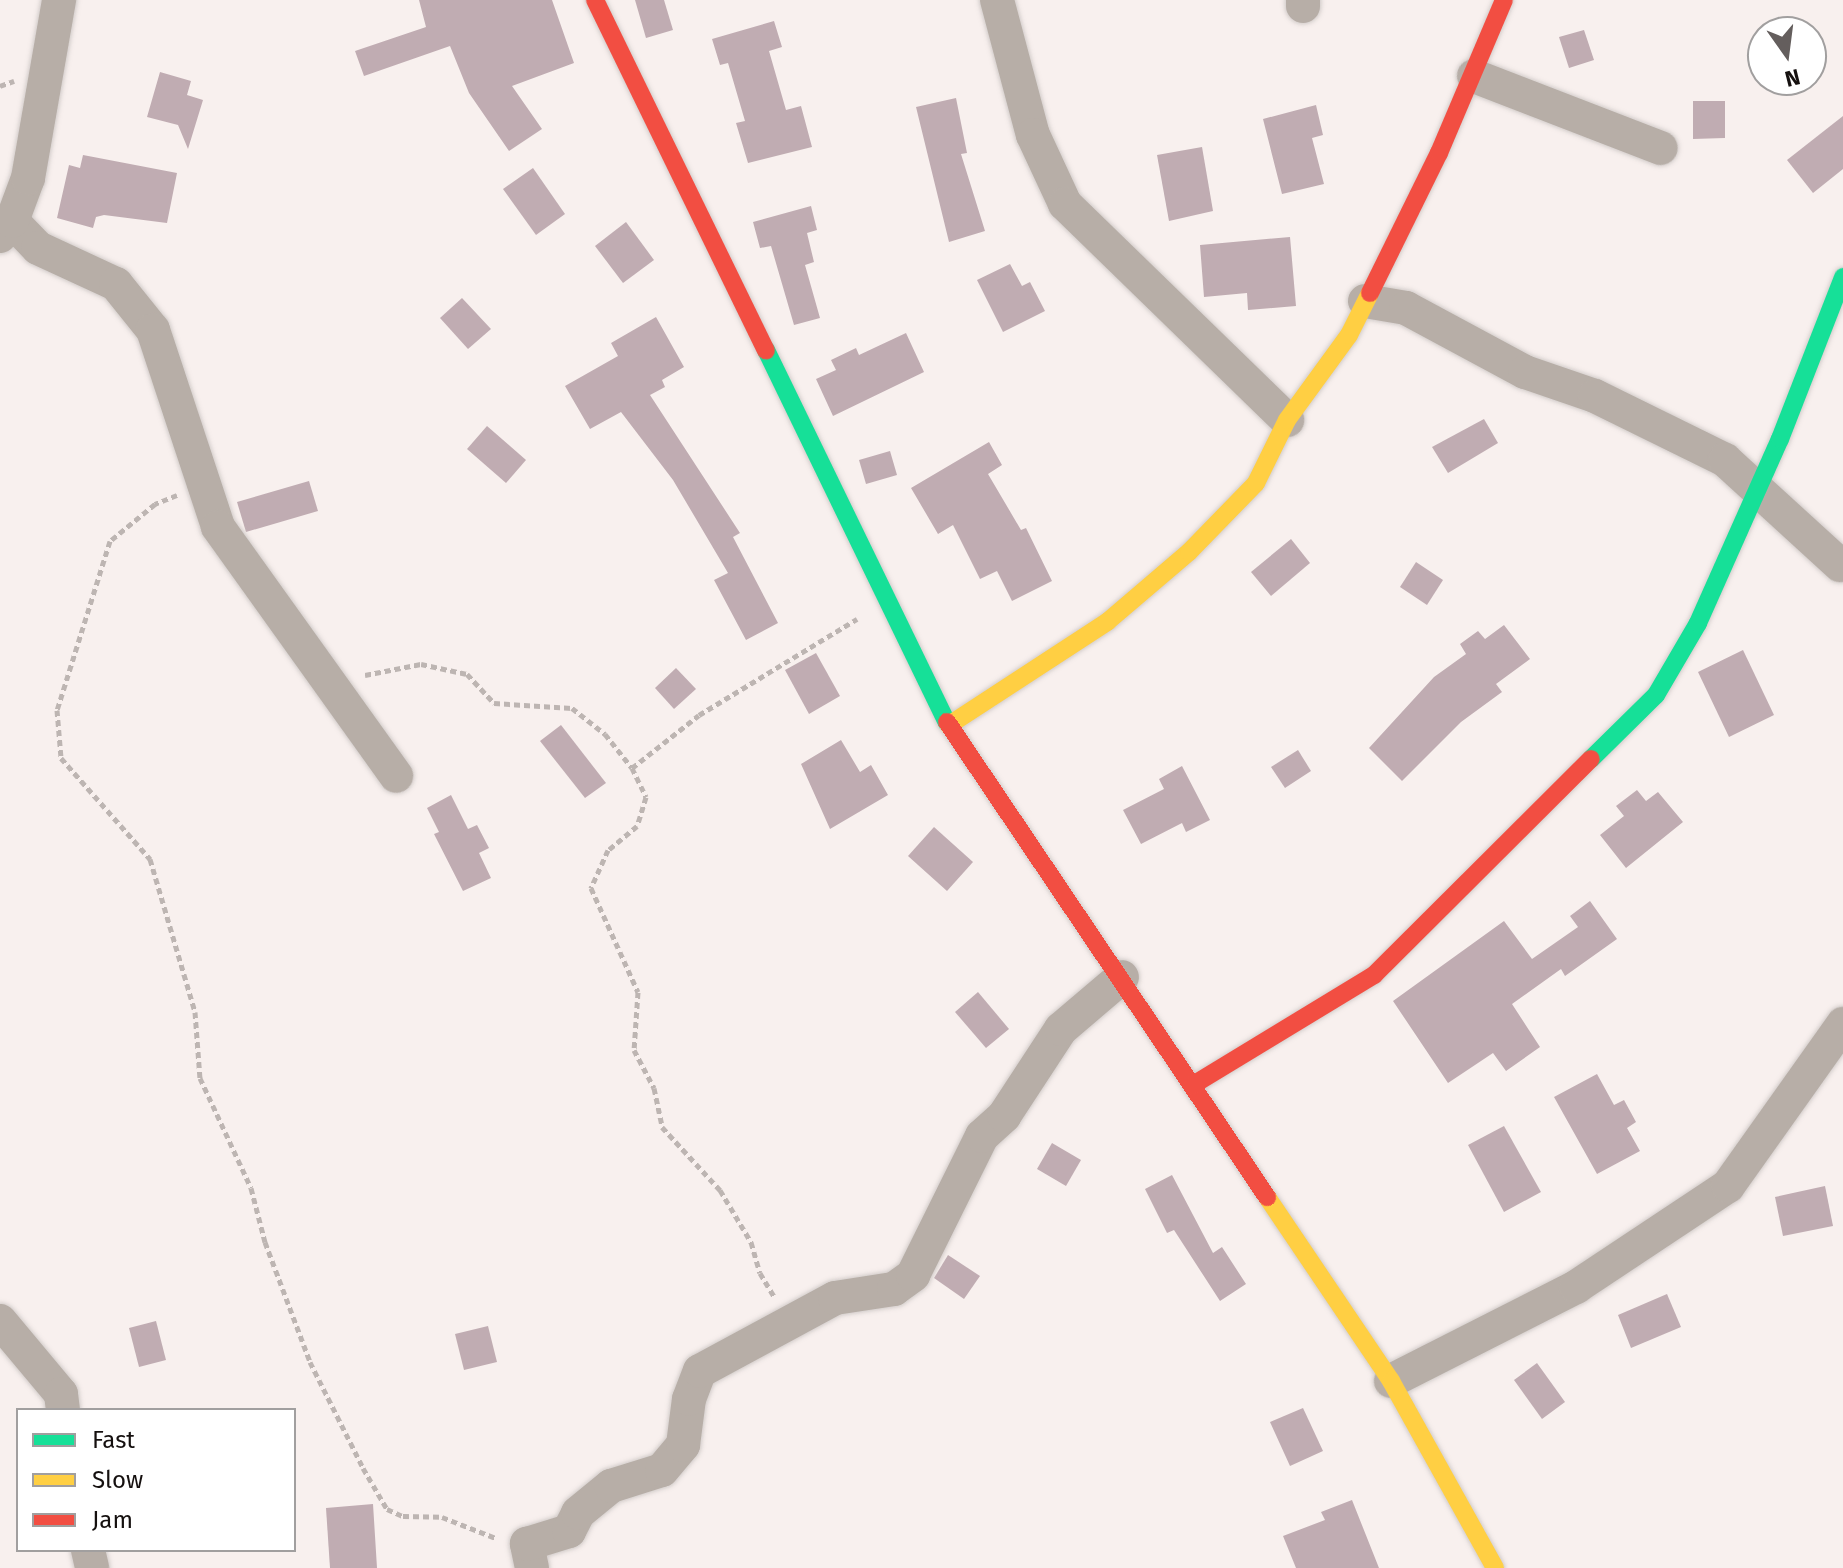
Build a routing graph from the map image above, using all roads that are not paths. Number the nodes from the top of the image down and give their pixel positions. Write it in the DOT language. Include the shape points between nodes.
graph roads {
  1 [pos="59,0"];
  2 [pos="595,0"];
  3 [pos="997,0"];
  4 [pos="1504,0"];
  5 [pos="1474,76"];
  6 [pos="1661,148"];
  7 [pos="6,229"];
  8 [pos="1843,277"];
  9 [pos="1365,301"];
  10 [pos="1287,420"];
  11 [pos="1756,488"];
  12 [pos="1840,565"];
  13 [pos="949,725"];
  14 [pos="396,776"];
  15 [pos="1122,977"];
  16 [pos="1843,1024"];
  17 [pos="1193,1085"];
  18 [pos="0,1321"];
  19 [pos="1391,1381"];
  20 [pos="63,1408"];
  21 [pos="530,1556"];
  22 [pos="1495,1568"];
  1 -- 7 [label="street" via="28,178"];
  2 -- 13 [label="street"];
  3 -- 10 [label="street" via="1033,135 1065,204"];
  4 -- 5 [label="street"];
  5 -- 6 [label="street"];
  5 -- 9 [label="street"];
  7 -- 14 [label="street" via="116,284 153,330 218,527"];
  8 -- 11 [label="street"];
  9 -- 10 [label="street" via="1349,335"];
  9 -- 11 [label="street" via="1406,308 1525,372 1595,396 1725,460"];
  10 -- 13 [label="street" via="1256,483 1189,552 1107,622"];
  11 -- 12 [label="street"];
  11 -- 17 [label="street" via="1698,623 1656,695 1604,752 1374,975"];
  13 -- 15 [label="street"];
  15 -- 17 [label="street"];
  15 -- 21 [label="street" via="1061,1029 1004,1116 982,1136 913,1275 894,1289 835,1298 700,1371 689,1399 683,1445 662,1470 611,1486 578,1513 569,1531"];
  16 -- 19 [label="street" via="1750,1161 1719,1193 1576,1287"];
  17 -- 19 [label="street"];
  18 -- 20 [label="street" via="61,1394"];
  19 -- 22 [label="street"];
}
